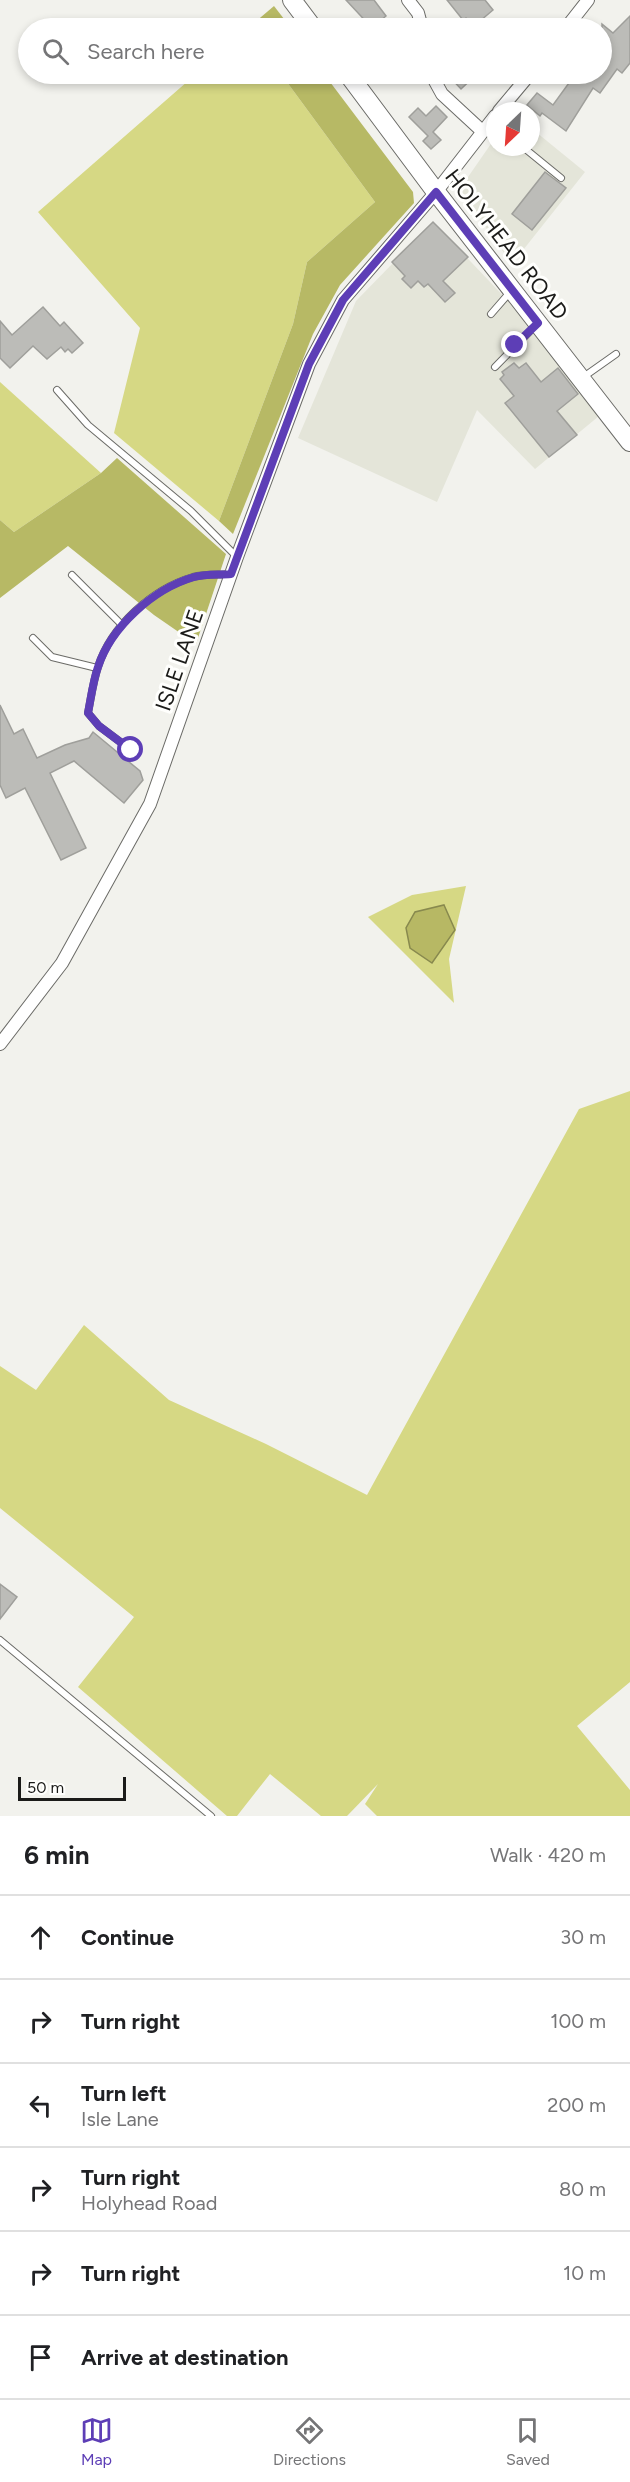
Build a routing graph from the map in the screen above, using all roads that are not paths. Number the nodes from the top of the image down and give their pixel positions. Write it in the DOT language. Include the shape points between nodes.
graph roads {
  1 [pos="292,0"];
  2 [pos="408,0"];
  3 [pos="588,0"];
  4 [pos="306,18"];
  5 [pos="419,18"];
  6 [pos="574,18"];
  7 [pos="355,84"];
  8 [pos="436,84"];
  9 [pos="522,84"];
  10 [pos="508,102"];
  11 [pos="486,127"];
  12 [pos="482,131"];
  13 [pos="534,156"];
  14 [pos="561,178"];
  15 [pos="436,192"];
  16 [pos="513,289"];
  17 [pos="491,314"];
  18 [pos="538,323"];
  19 [pos="616,354"];
  20 [pos="495,366"];
  21 [pos="581,379"];
  22 [pos="57,390"];
  23 [pos="630,442"];
  24 [pos="237,557"];
  25 [pos="231,574"];
  26 [pos="72,575"];
  27 [pos="122,625"];
  28 [pos="33,638"];
  29 [pos="97,668"];
  30 [pos="131,750"];
  31 [pos="0,1044"];
  32 [pos="0,1640"];
  33 [pos="211,1816"];
  1 -- 4 [label="main road"];
  2 -- 5 [label="street"];
  3 -- 6 [label="street"];
  7 -- 15 [label="main road, HOLYHEAD ROAD"];
  8 -- 12 [label="street" via="442,94"];
  9 -- 10 [label="street, ISLE LANE"];
  11 -- 12 [label="street, ISLE LANE"];
  12 -- 15 [label="street, ISLE LANE"];
  13 -- 14 [label="lane"];
  15 -- 16 [label="main road, HOLYHEAD ROAD"];
  15 -- 24 [label="street, ISLE LANE" via="343,300 309,364"];
  16 -- 17 [label="lane"];
  16 -- 18 [label="main road, HOLYHEAD ROAD"];
  18 -- 20 [label="lane"];
  18 -- 21 [label="main road, HOLYHEAD ROAD"];
  19 -- 21 [label="lane"];
  21 -- 23 [label="main road, HOLYHEAD ROAD"];
  22 -- 24 [label="lane" via="88,425 191,511"];
  24 -- 25 [label="street, ISLE LANE"];
  25 -- 27 [label="lane" via="196,576 176,583"];
  25 -- 31 [label="street, ISLE LANE" via="150,804 62,963"];
  26 -- 27 [label="lane"];
  27 -- 29 [label="lane"];
  28 -- 29 [label="lane" via="52,657"];
  29 -- 30 [label="lane" via="88,713"];
  32 -- 33 [label="lane"];
}
